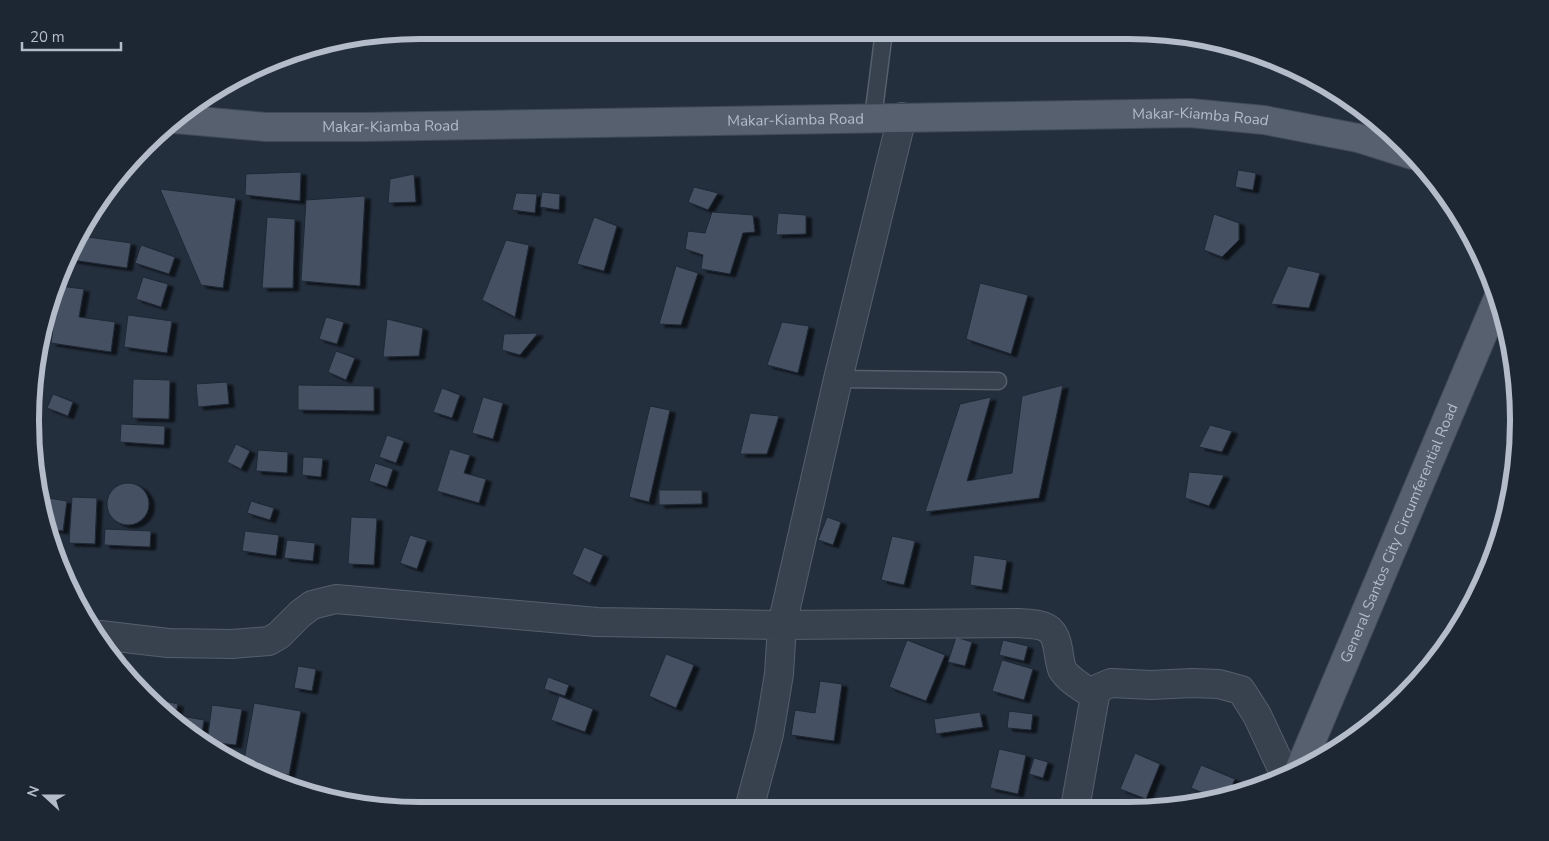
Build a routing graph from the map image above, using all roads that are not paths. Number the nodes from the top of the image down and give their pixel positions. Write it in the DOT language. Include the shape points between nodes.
graph roads {
  1 [pos="883,39"];
  2 [pos="902,117"];
  3 [pos="873,118"];
  4 [pos="186,120"];
  5 [pos="1397,150"];
  6 [pos="1493,309"];
  7 [pos="838,379"];
  8 [pos="998,381"];
  9 [pos="782,626"];
  10 [pos="105,636"];
  11 [pos="1095,696"];
  12 [pos="1304,759"];
  13 [pos="1282,770"];
  14 [pos="751,802"];
  15 [pos="1076,802"];
  1 -- 3 [label="lane"];
  2 -- 3 [label="main road, Makar-Kiamba Road"];
  2 -- 5 [label="main road, Makar-Kiamba Road" via="1190,113 1264,120 1358,138"];
  2 -- 7 [label="street"];
  3 -- 4 [label="main road, Makar-Kiamba Road" via="366,127 266,127"];
  6 -- 12 [label="main road, General Santos City Circumferential Road"];
  7 -- 8 [label="lane"];
  7 -- 9 [label="street"];
  9 -- 10 [label="street" via="597,622 336,599 312,605 269,641 168,643"];
  9 -- 11 [label="street" via="999,622 1044,626 1055,635 1062,669"];
  9 -- 14 [label="street" via="779,674"];
  11 -- 13 [label="street" via="1099,688 1111,683 1219,684 1241,690 1257,715"];
  11 -- 15 [label="street"];
}
